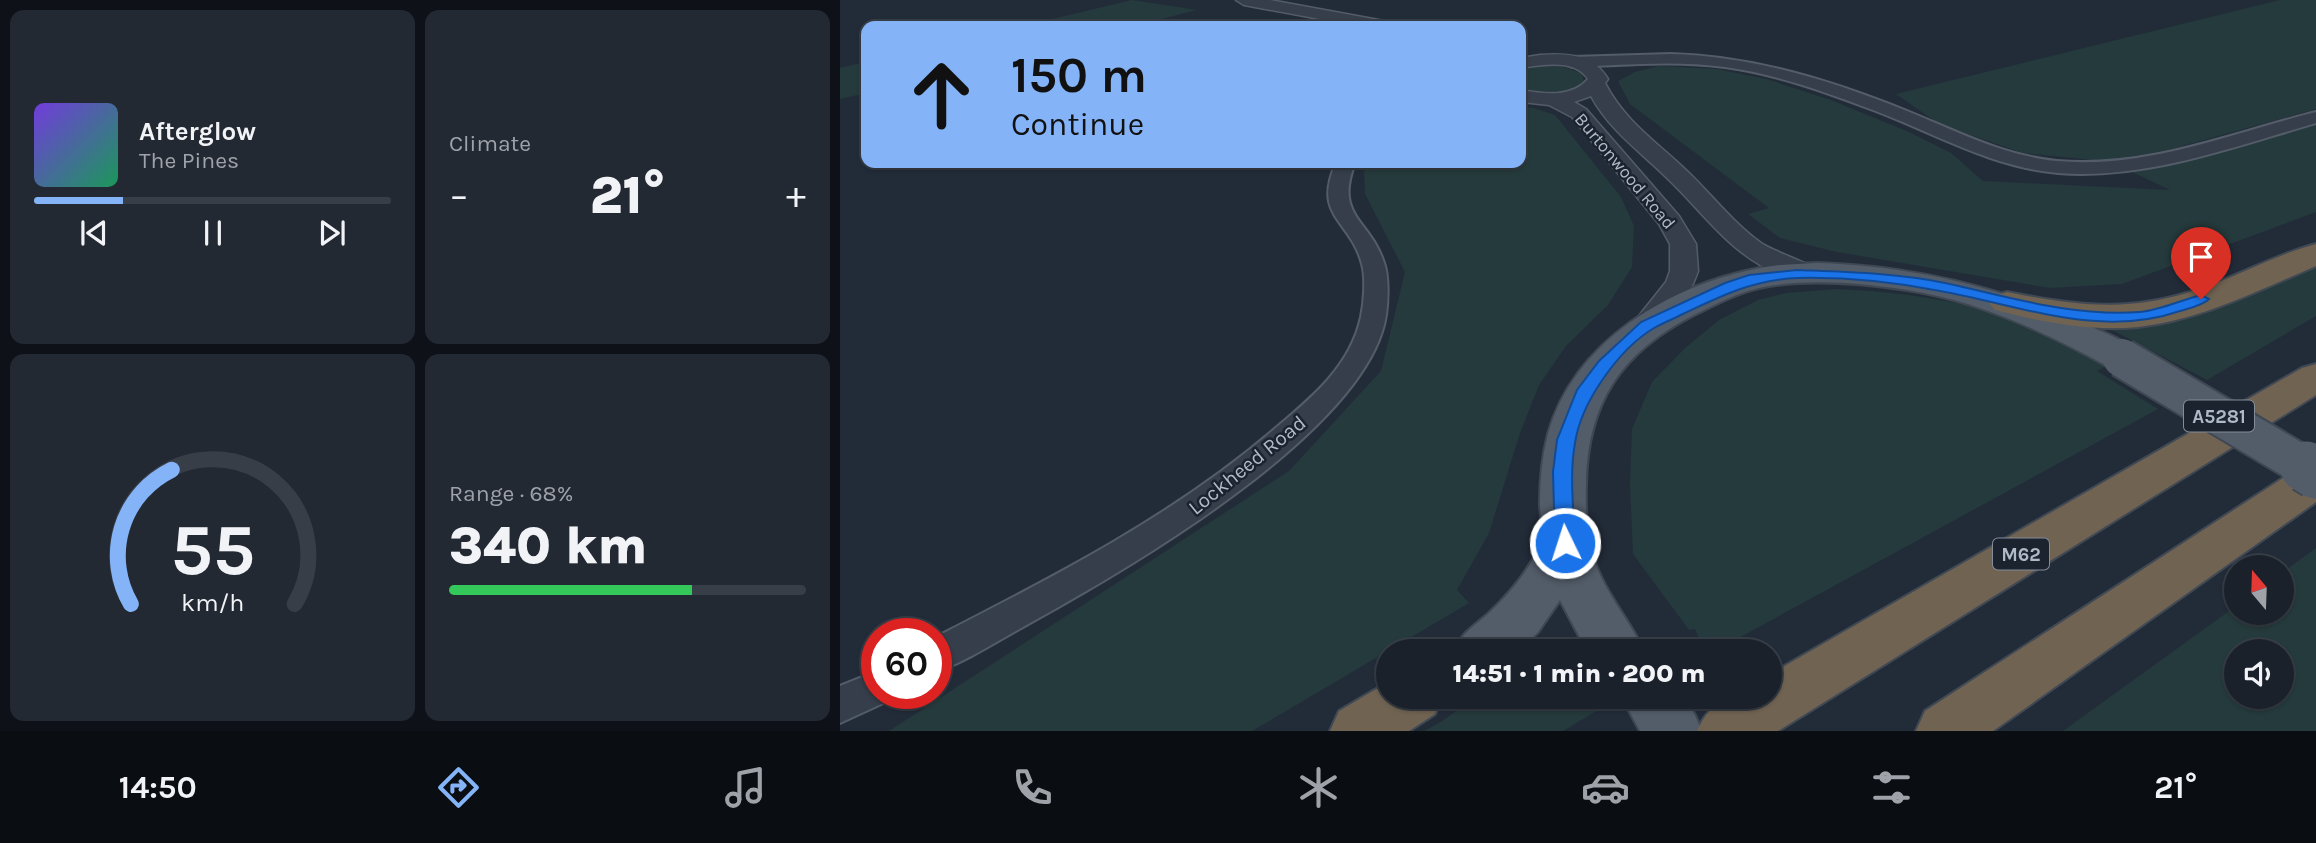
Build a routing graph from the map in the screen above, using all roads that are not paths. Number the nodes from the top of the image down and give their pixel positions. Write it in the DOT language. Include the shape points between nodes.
graph roads {
  1 [pos="1244,0"];
  2 [pos="1357,21"];
  3 [pos="1641,60"];
  4 [pos="1707,60"];
  5 [pos="1526,61"];
  6 [pos="1572,62"];
  7 [pos="1597,82"];
  8 [pos="1526,97"];
  9 [pos="1553,99"];
  10 [pos="2316,117"];
  11 [pos="1342,168"];
  12 [pos="2316,254"];
  13 [pos="1809,274"];
  14 [pos="2007,303"];
  15 [pos="1647,326"];
  16 [pos="2316,377"];
  17 [pos="2316,473"];
  18 [pos="2316,479"];
  19 [pos="1565,543"];
  20 [pos="1498,639"];
  21 [pos="1610,639"];
  22 [pos="952,647"];
  23 [pos="861,695"];
  24 [pos="840,705"];
  25 [pos="1394,709"];
  26 [pos="1658,709"];
  27 [pos="1359,731"];
  28 [pos="1673,731"];
  29 [pos="1726,731"];
  30 [pos="1945,731"];
  1 -- 2 [label="street"];
  3 -- 4 [label="street"];
  3 -- 6 [label="street"];
  3 -- 7 [label="street" via="1609,71"];
  4 -- 10 [label="street" via="1820,87 1977,149 2057,167 2113,167 2172,158"];
  5 -- 6 [label="street"];
  6 -- 7 [label="street" via="1591,69"];
  7 -- 9 [label="street" via="1582,93"];
  7 -- 13 [label="street, Burtonwood Road" via="1610,111 1741,240 1765,257"];
  8 -- 9 [label="street"];
  9 -- 15 [label="street, Burtonwood Road" via="1579,113 1670,221 1683,244 1685,271"];
  11 -- 22 [label="street, Lockheed Road" via="1335,193 1339,207 1374,264 1374,316 1351,370 1273,449 1221,490 1087,575"];
  12 -- 14 [label="highway" via="2186,305 2140,316 2064,314"];
  13 -- 14 [label="main road, A5281" via="1924,283"];
  13 -- 15 [label="main road, A5281" via="1749,280"];
  14 -- 17 [label="main road, A5281, bridge" via="2122,358"];
  15 -- 19 [label="main road, A5281" via="1604,364 1574,414 1563,472"];
  16 -- 29 [label="highway, M62"];
  18 -- 30 [label="highway"];
  19 -- 20 [label="main road" via="1556,565 1519,618"];
  19 -- 21 [label="main road, A5281" via="1574,573"];
  23 -- 24 [label="street"];
  25 -- 27 [label="highway"];
  26 -- 28 [label="main road"];
}
